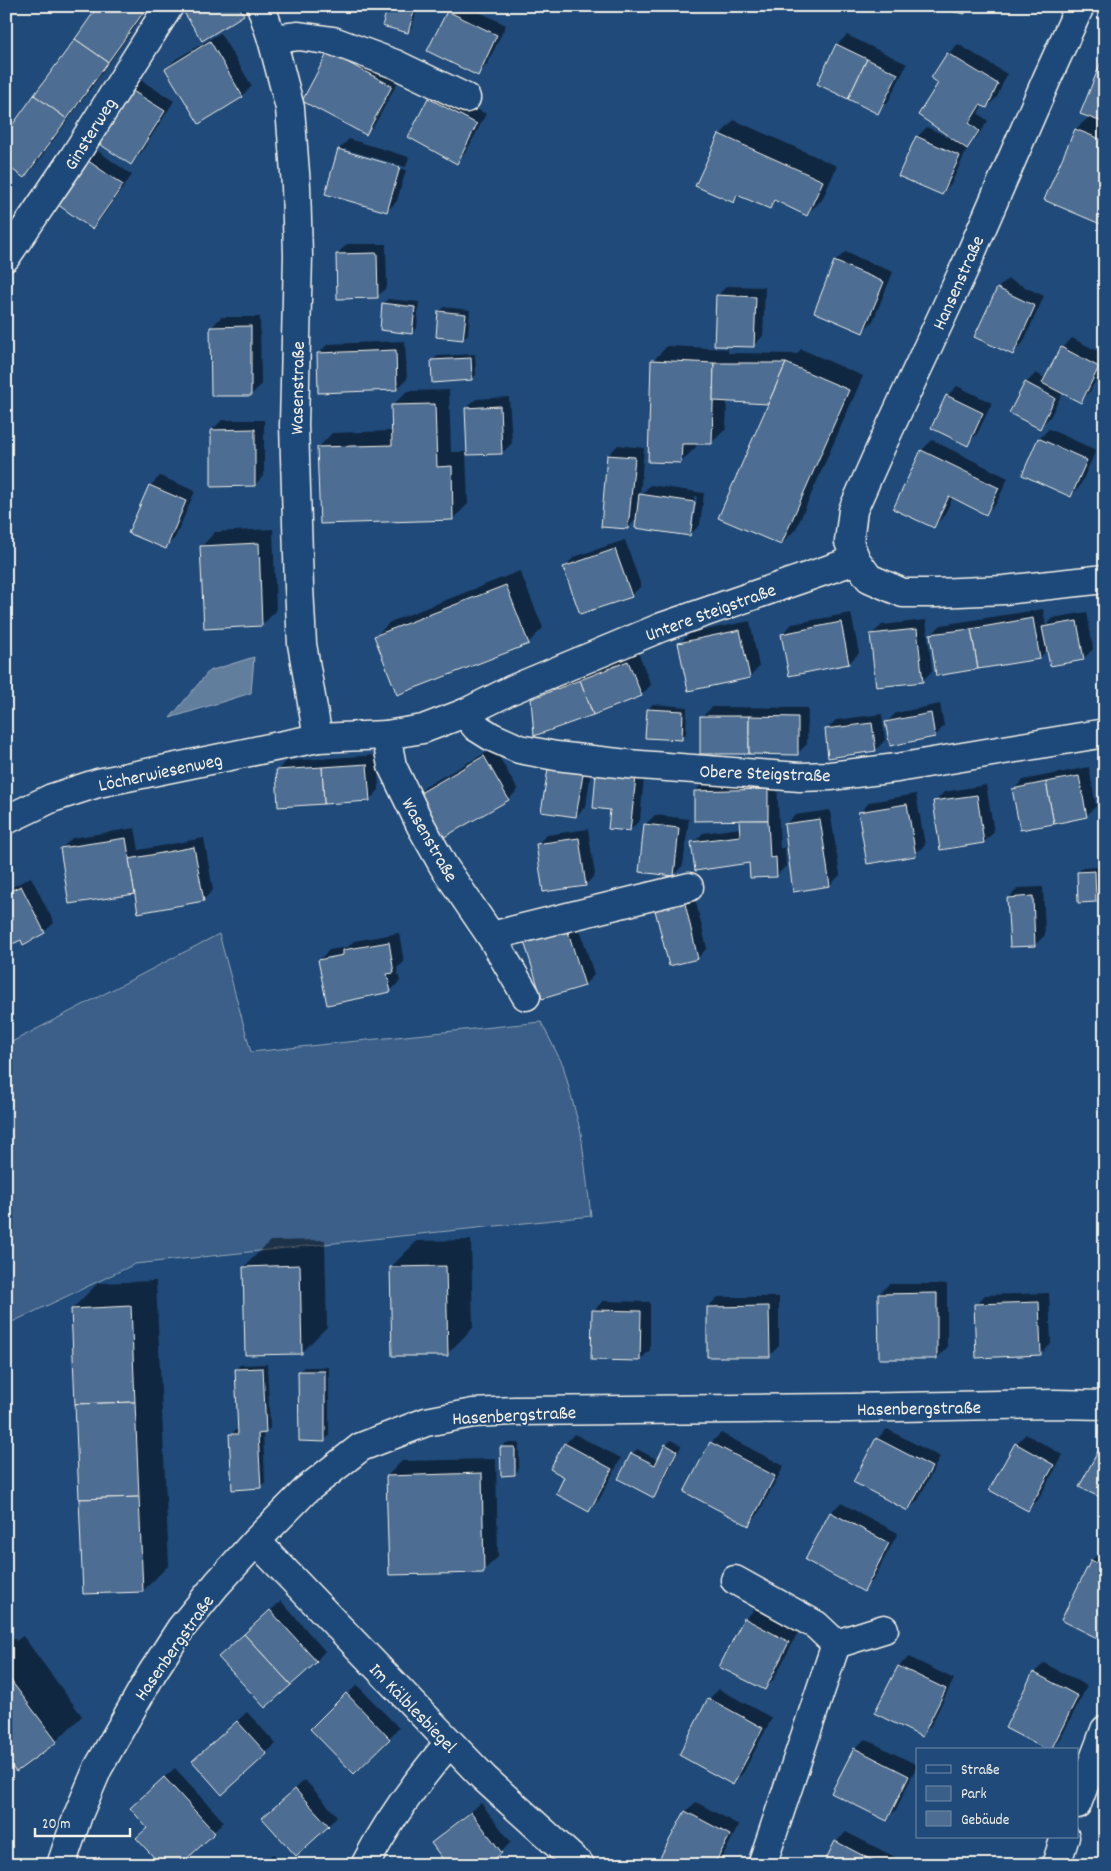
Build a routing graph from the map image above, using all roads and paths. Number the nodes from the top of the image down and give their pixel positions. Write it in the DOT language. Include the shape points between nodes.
graph roads {
  1 [pos="169,6"];
  2 [pos="260,6"];
  3 [pos="1080,6"];
  4 [pos="272,39"];
  5 [pos="466,98"];
  6 [pos="6,257"];
  7 [pos="856,560"];
  8 [pos="1105,579"];
  9 [pos="465,713"];
  10 [pos="1105,733"];
  11 [pos="386,735"];
  12 [pos="318,738"];
  13 [pos="6,820"];
  14 [pos="689,887"];
  15 [pos="491,936"];
  16 [pos="526,996"];
  17 [pos="1105,1405"];
  18 [pos="256,1541"];
  19 [pos="735,1580"];
  20 [pos="884,1629"];
  21 [pos="836,1644"];
  22 [pos="1105,1730"];
  23 [pos="449,1743"];
  24 [pos="1078,1801"];
  25 [pos="1065,1838"];
  26 [pos="60,1865"];
  27 [pos="365,1865"];
  28 [pos="580,1865"];
  29 [pos="762,1865"];
  30 [pos="1056,1865"];
  1 -- 6 [label="street, Ginsterweg" via="74,157"];
  2 -- 4 [label="street, Wasenstraße"];
  3 -- 7 [label="street, Hansenstraße" via="854,510 850,542"];
  4 -- 5 [label="street" via="299,36 333,41 395,64"];
  4 -- 12 [label="street, Wasenstraße" via="290,108 296,186 298,255 294,426 298,587 302,644"];
  7 -- 8 [label="street" via="869,578 903,593 1004,590"];
  7 -- 9 [label="street, Untere Steigstraße" via="662,627"];
  9 -- 10 [label="street, Obere Steigstraße" via="476,727 492,737 520,749 556,756 800,777 897,768"];
  9 -- 11 [label="street, Untere Steigstraße" via="423,729"];
  11 -- 12 [label="street, Untere Steigstraße"];
  11 -- 15 [label="street, Wasenstraße" via="392,766 420,826"];
  12 -- 13 [label="street, Löcherwiesenweg" via="98,783 52,798"];
  14 -- 15 [label="street"];
  15 -- 16 [label="street, Wasenstraße"];
  17 -- 18 [label="street, Hasenbergstraße" via="474,1413 426,1422 362,1447 306,1490"];
  18 -- 23 [label="street, Im Kälblesbiegel"];
  18 -- 26 [label="street, Hasenbergstraße" via="181,1628 152,1673 98,1768"];
  19 -- 21 [label="street" via="816,1625"];
  20 -- 21 [label="street"];
  21 -- 29 [label="street"];
  22 -- 24 [label="street"];
  23 -- 27 [label="street" via="406,1797"];
  23 -- 28 [label="street, Im Kälblesbiegel"];
  25 -- 30 [label="street"];
}
